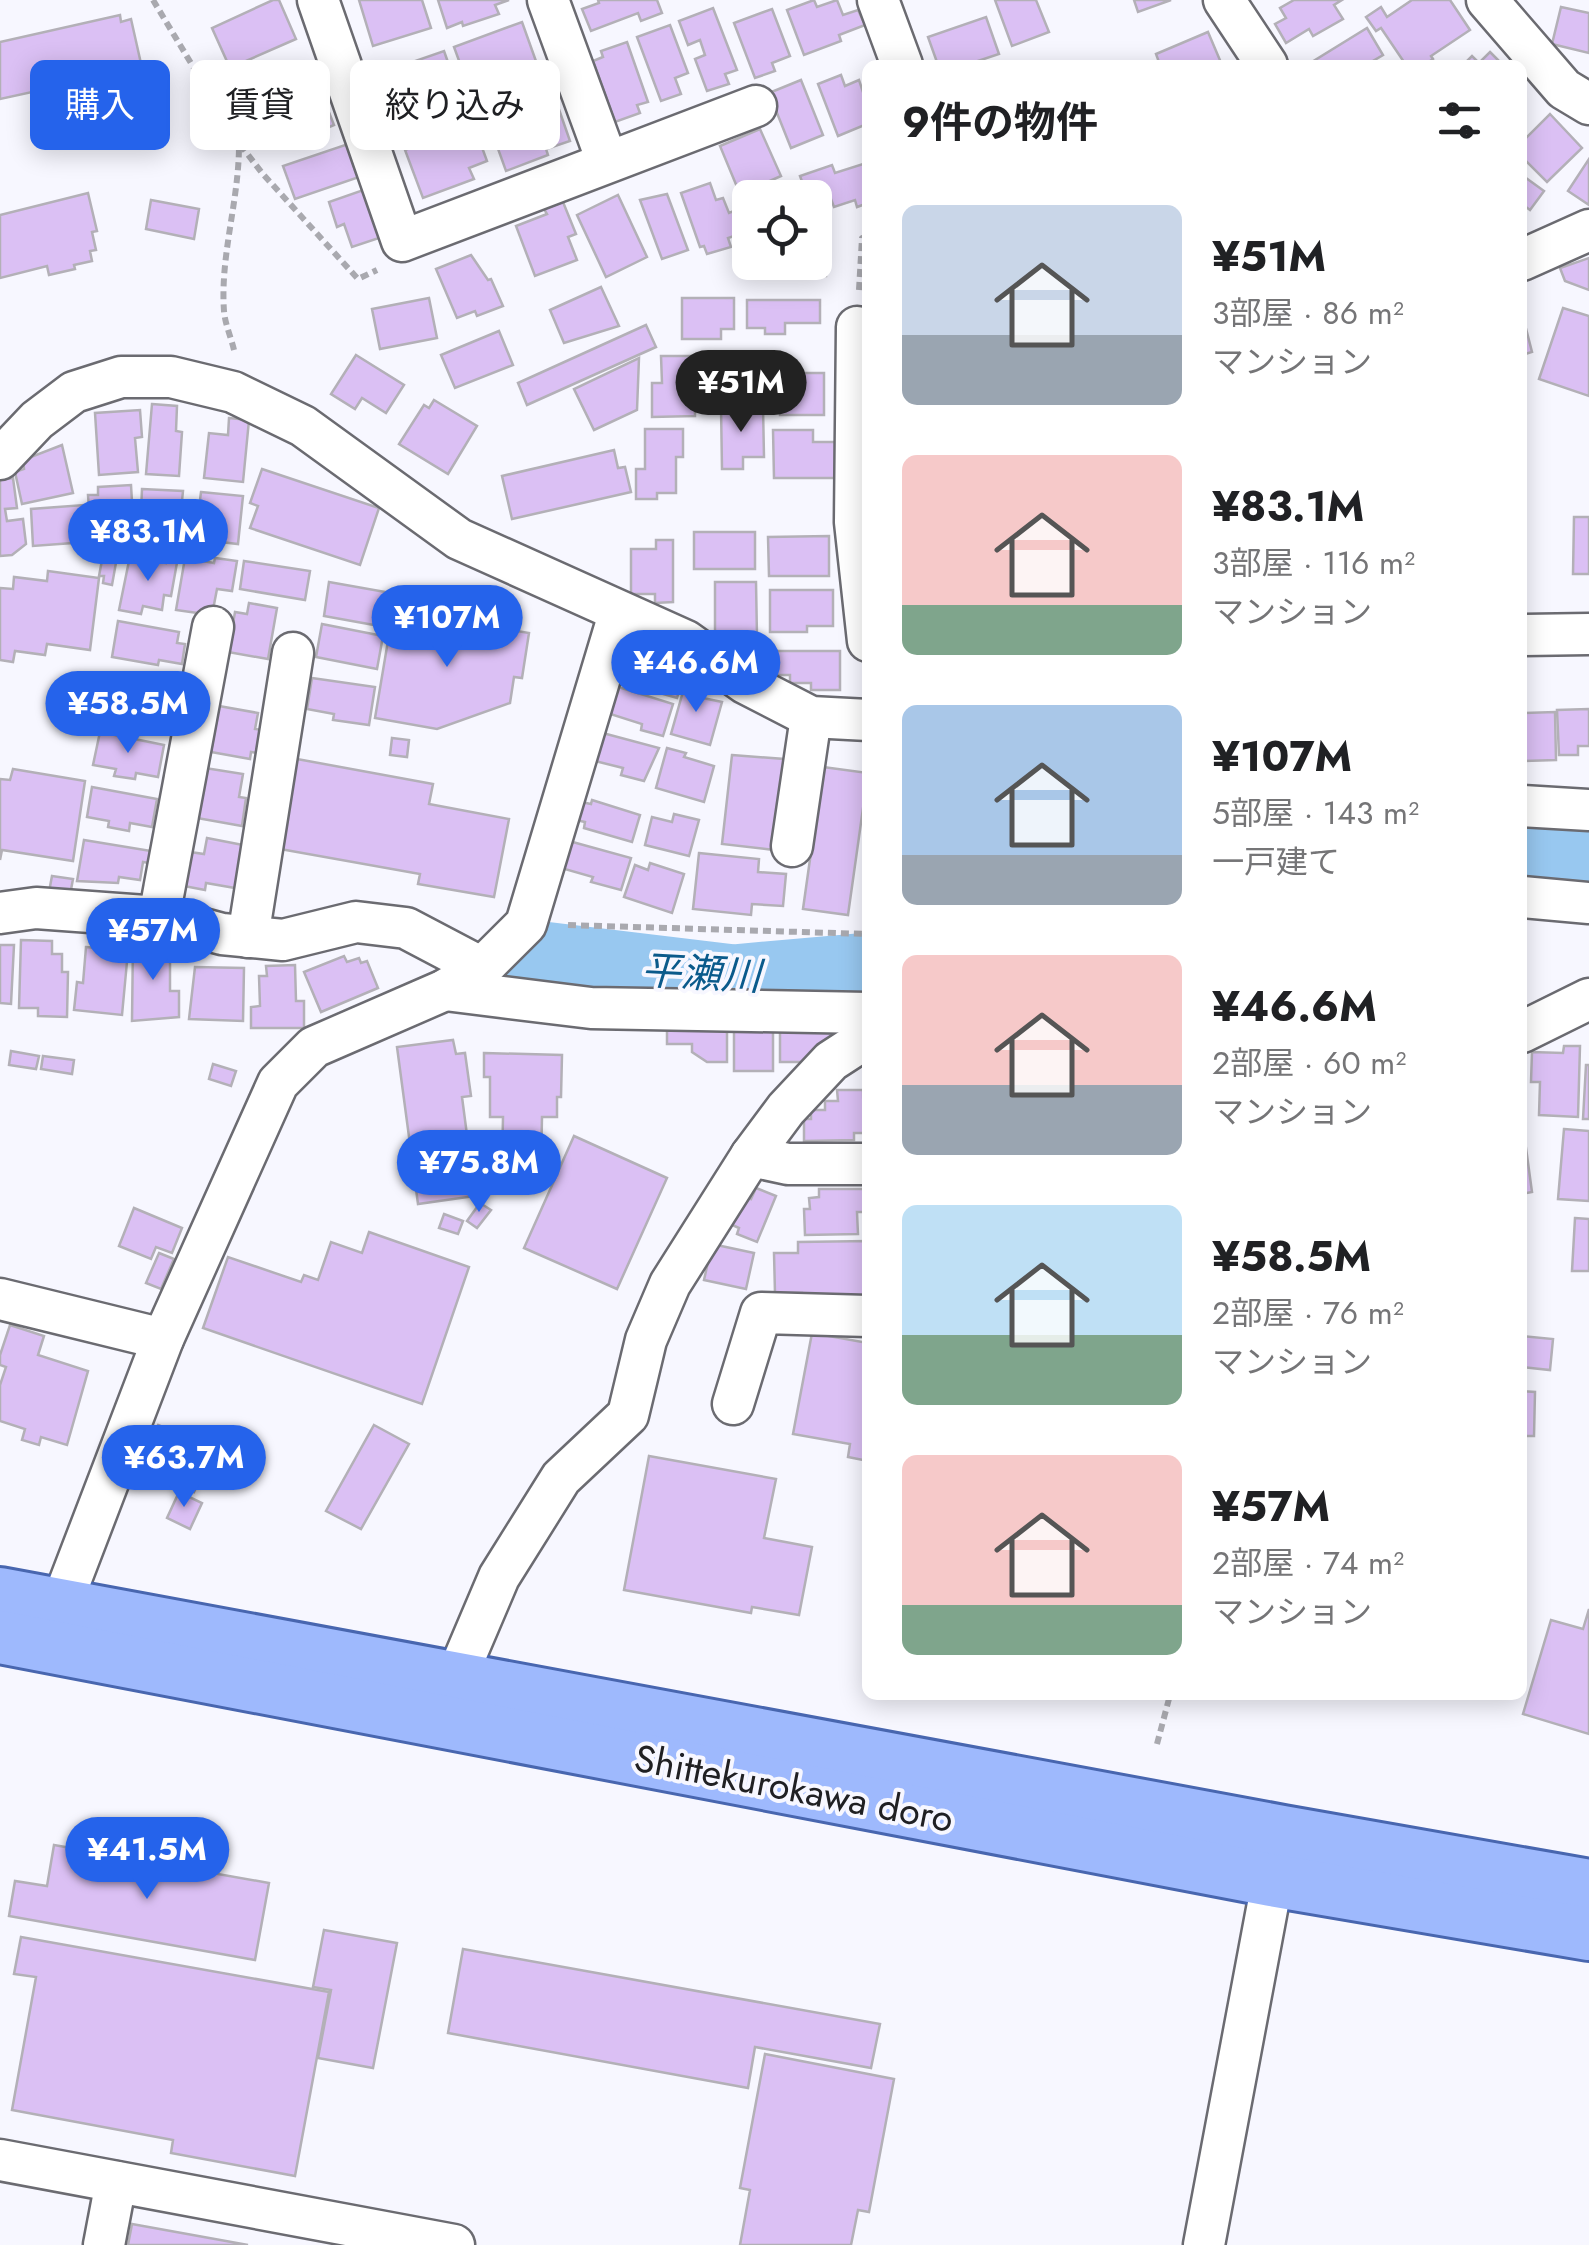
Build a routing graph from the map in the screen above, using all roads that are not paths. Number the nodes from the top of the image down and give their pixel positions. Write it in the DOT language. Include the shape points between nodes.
graph roads {
  1 [pos="318,0"];
  2 [pos="548,0"];
  3 [pos="878,0"];
  4 [pos="1224,0"];
  5 [pos="1487,0"];
  6 [pos="900,60"];
  7 [pos="1264,60"];
  8 [pos="1589,104"];
  9 [pos="756,106"];
  10 [pos="607,161"];
  11 [pos="1589,230"];
  12 [pos="1527,258"];
  13 [pos="856,326"];
  14 [pos="0,458"];
  15 [pos="862,586"];
  16 [pos="619,614"];
  17 [pos="213,627"];
  18 [pos="1589,634"];
  19 [pos="1527,635"];
  20 [pos="293,652"];
  21 [pos="811,717"];
  22 [pos="862,720"];
  23 [pos="1588,805"];
  24 [pos="1527,806"];
  25 [pos="792,846"];
  26 [pos="1527,897"];
  27 [pos="1589,903"];
  28 [pos="0,912"];
  29 [pos="159,917"];
  30 [pos="248,937"];
  31 [pos="482,968"];
  32 [pos="445,990"];
  33 [pos="1586,1005"];
  34 [pos="862,1013"];
  35 [pos="1527,1030"];
  36 [pos="862,1040"];
  37 [pos="751,1156"];
  38 [pos="862,1164"];
  39 [pos="0,1299"];
  40 [pos="862,1316"];
  41 [pos="163,1339"];
  42 [pos="733,1404"];
  43 [pos="0,1594"];
  44 [pos="61,1605"];
  45 [pos="0,1638"];
  46 [pos="456,1678"];
  47 [pos="1277,1856"];
  48 [pos="1589,1886"];
  49 [pos="1589,1934"];
  50 [pos="0,2160"];
  51 [pos="116,2182"];
  52 [pos="104,2245"];
  53 [pos="454,2245"];
  54 [pos="1204,2245"];
  1 -- 10 [label="street" via="402,240"];
  2 -- 10 [label="street"];
  3 -- 6 [label="street"];
  4 -- 7 [label="street"];
  5 -- 8 [label="street" via="1564,89"];
  9 -- 10 [label="street"];
  11 -- 12 [label="street"];
  13 -- 15 [label="street" via="855,522"];
  14 -- 16 [label="street" via="74,392 121,376 171,376 234,392 303,426 459,540"];
  16 -- 21 [label="street" via="686,642"];
  16 -- 31 [label="street" via="526,924"];
  17 -- 29 [label="street"];
  18 -- 19 [label="street"];
  20 -- 30 [label="street"];
  21 -- 22 [label="street"];
  21 -- 25 [label="street"];
  23 -- 24 [label="street"];
  26 -- 27 [label="street"];
  28 -- 29 [label="street" via="36,908"];
  29 -- 30 [label="street"];
  30 -- 31 [label="street" via="283,940 356,922 406,928"];
  31 -- 32 [label="street"];
  32 -- 34 [label="street" via="592,1008"];
  32 -- 41 [label="street" via="314,1047 278,1083"];
  33 -- 35 [label="street"];
  36 -- 37 [label="street" via="830,1061"];
  37 -- 38 [label="street" via="788,1164"];
  37 -- 46 [label="street" via="670,1284 646,1340 628,1415 561,1478 499,1577"];
  39 -- 41 [label="street"];
  40 -- 42 [label="street" via="762,1313"];
  41 -- 44 [label="street"];
  43 -- 44 [label="main road, Shittekurokawa doro"];
  44 -- 46 [label="main road, Shittekurokawa doro"];
  45 -- 47 [label="main road, Shittekurokawa doro"];
  46 -- 47 [label="main road, Shittekurokawa doro"];
  47 -- 48 [label="main road, Shittekurokawa doro"];
  47 -- 49 [label="main road, Shittekurokawa doro"];
  47 -- 54 [label="street"];
  50 -- 51 [label="street"];
  51 -- 52 [label="street"];
  51 -- 53 [label="street"];
}
